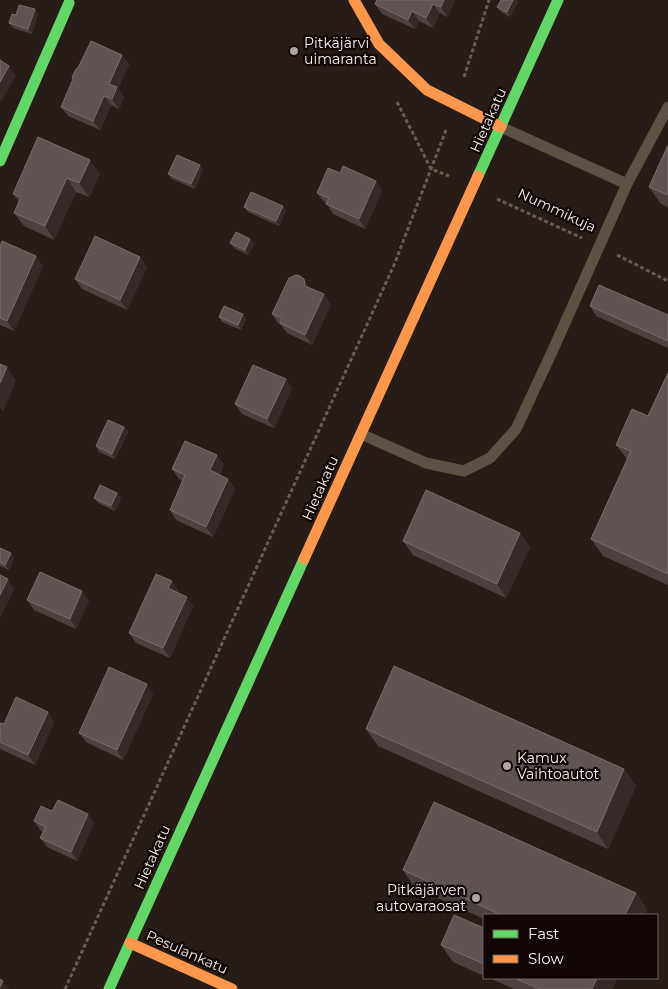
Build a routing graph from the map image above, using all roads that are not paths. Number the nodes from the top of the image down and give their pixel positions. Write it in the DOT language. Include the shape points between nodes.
graph roads {
  1 [pos="354,0"];
  2 [pos="558,0"];
  3 [pos="69,3"];
  4 [pos="668,107"];
  5 [pos="501,127"];
  6 [pos="0,160"];
  7 [pos="627,184"];
  8 [pos="361,434"];
  9 [pos="130,943"];
  10 [pos="109,989"];
  11 [pos="232,989"];
  1 -- 5 [label="street" via="379,44 427,90"];
  2 -- 5 [label="street, Hietakatu"];
  3 -- 6 [label="street"];
  4 -- 7 [label="lane"];
  5 -- 7 [label="lane"];
  5 -- 8 [label="street, Hietakatu"];
  7 -- 8 [label="lane" via="516,429 490,458 464,471 426,463"];
  8 -- 9 [label="street, Hietakatu"];
  9 -- 10 [label="street, Hietakatu"];
  9 -- 11 [label="street, Pesulankatu"];
}
